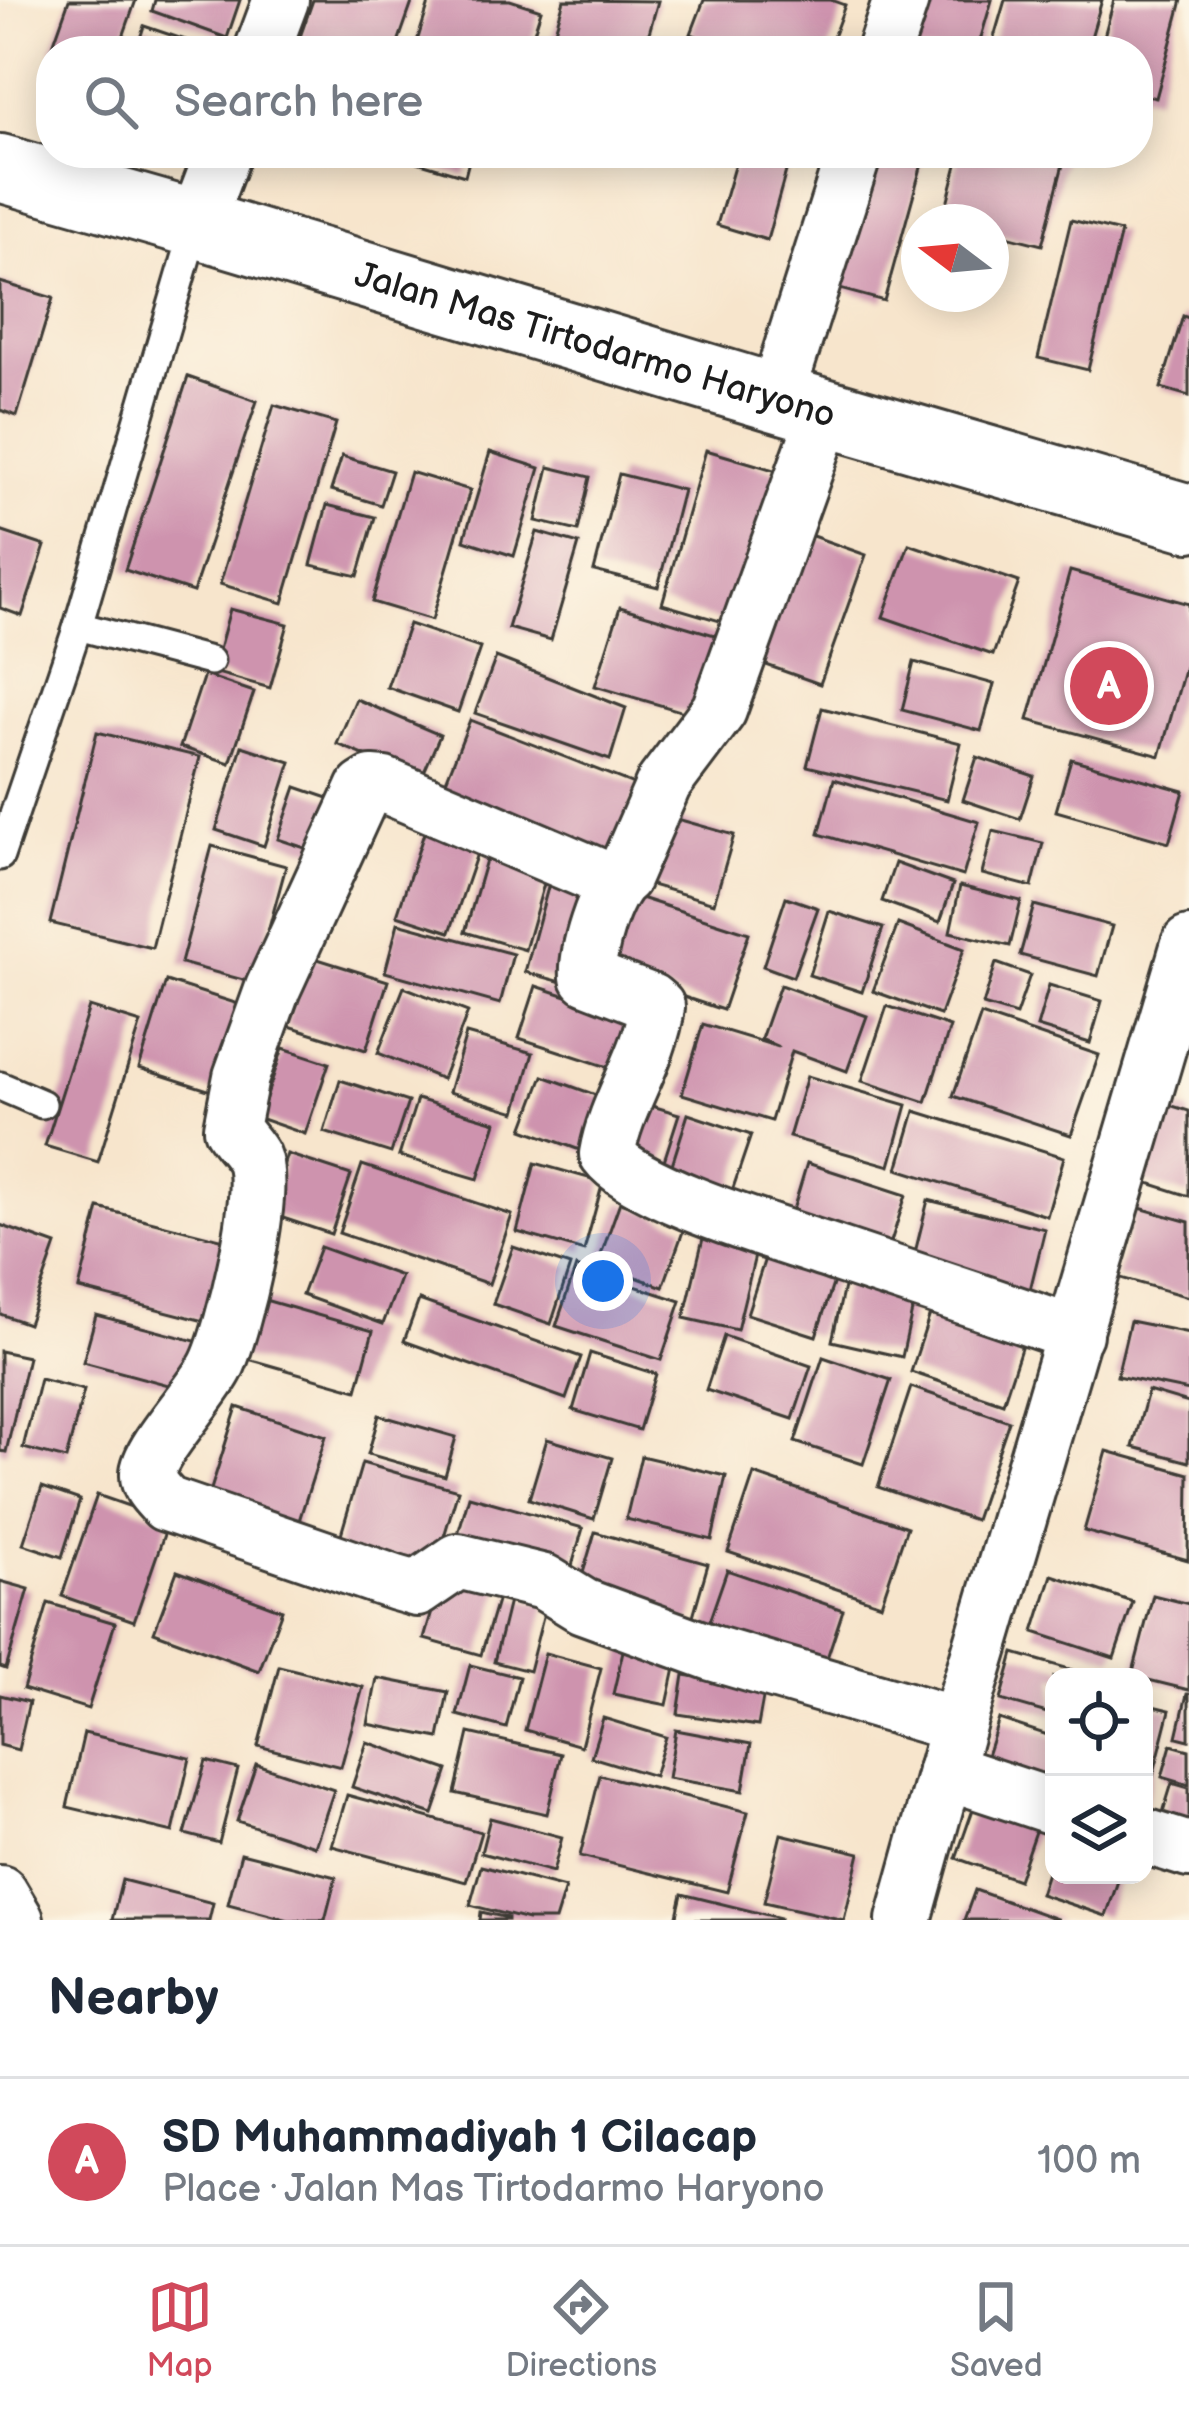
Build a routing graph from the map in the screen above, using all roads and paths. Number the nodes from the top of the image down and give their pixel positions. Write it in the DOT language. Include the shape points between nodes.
graph roads {
  1 [pos="281,0"];
  2 [pos="902,0"];
  3 [pos="268,36"];
  4 [pos="889,36"];
  5 [pos="217,168"];
  6 [pos="851,168"];
  7 [pos="0,169"];
  8 [pos="196,224"];
  9 [pos="801,405"];
  10 [pos="1189,518"];
  11 [pos="78,626"];
  12 [pos="210,662"];
  13 [pos="0,856"];
  14 [pos="615,883"];
  15 [pos="1189,944"];
  16 [pos="0,1086"];
  17 [pos="42,1104"];
  18 [pos="1075,1334"];
  19 [pos="951,1748"];
  20 [pos="1045,1802"];
  21 [pos="1153,1839"];
  22 [pos="1189,1850"];
  23 [pos="0,1893"];
  24 [pos="16,1920"];
  25 [pos="904,1920"];
  1 -- 3 [label="street"];
  2 -- 4 [label="street"];
  5 -- 8 [label="street"];
  6 -- 9 [label="street"];
  7 -- 8 [label="highway, Jalan Mas Tirtodarmo Haryono"];
  8 -- 9 [label="highway, Jalan Mas Tirtodarmo Haryono"];
  8 -- 11 [label="lane"];
  9 -- 10 [label="highway, Jalan Mas Tirtodarmo Haryono"];
  9 -- 14 [label="street" via="719,710 664,783"];
  11 -- 12 [label="lane"];
  11 -- 13 [label="lane"];
  14 -- 18 [label="street" via="588,977 657,1006 610,1137 615,1165 740,1221"];
  14 -- 19 [label="street" via="384,785 364,789 241,1077 231,1129 254,1160 256,1187 235,1311 217,1366 155,1451 147,1472 152,1488 166,1504 417,1588 458,1561 544,1582 583,1606"];
  15 -- 18 [label="street"];
  16 -- 17 [label="lane"];
  18 -- 19 [label="street"];
  19 -- 20 [label="street"];
  19 -- 25 [label="street"];
  21 -- 22 [label="street"];
  23 -- 24 [label="street"];
}
